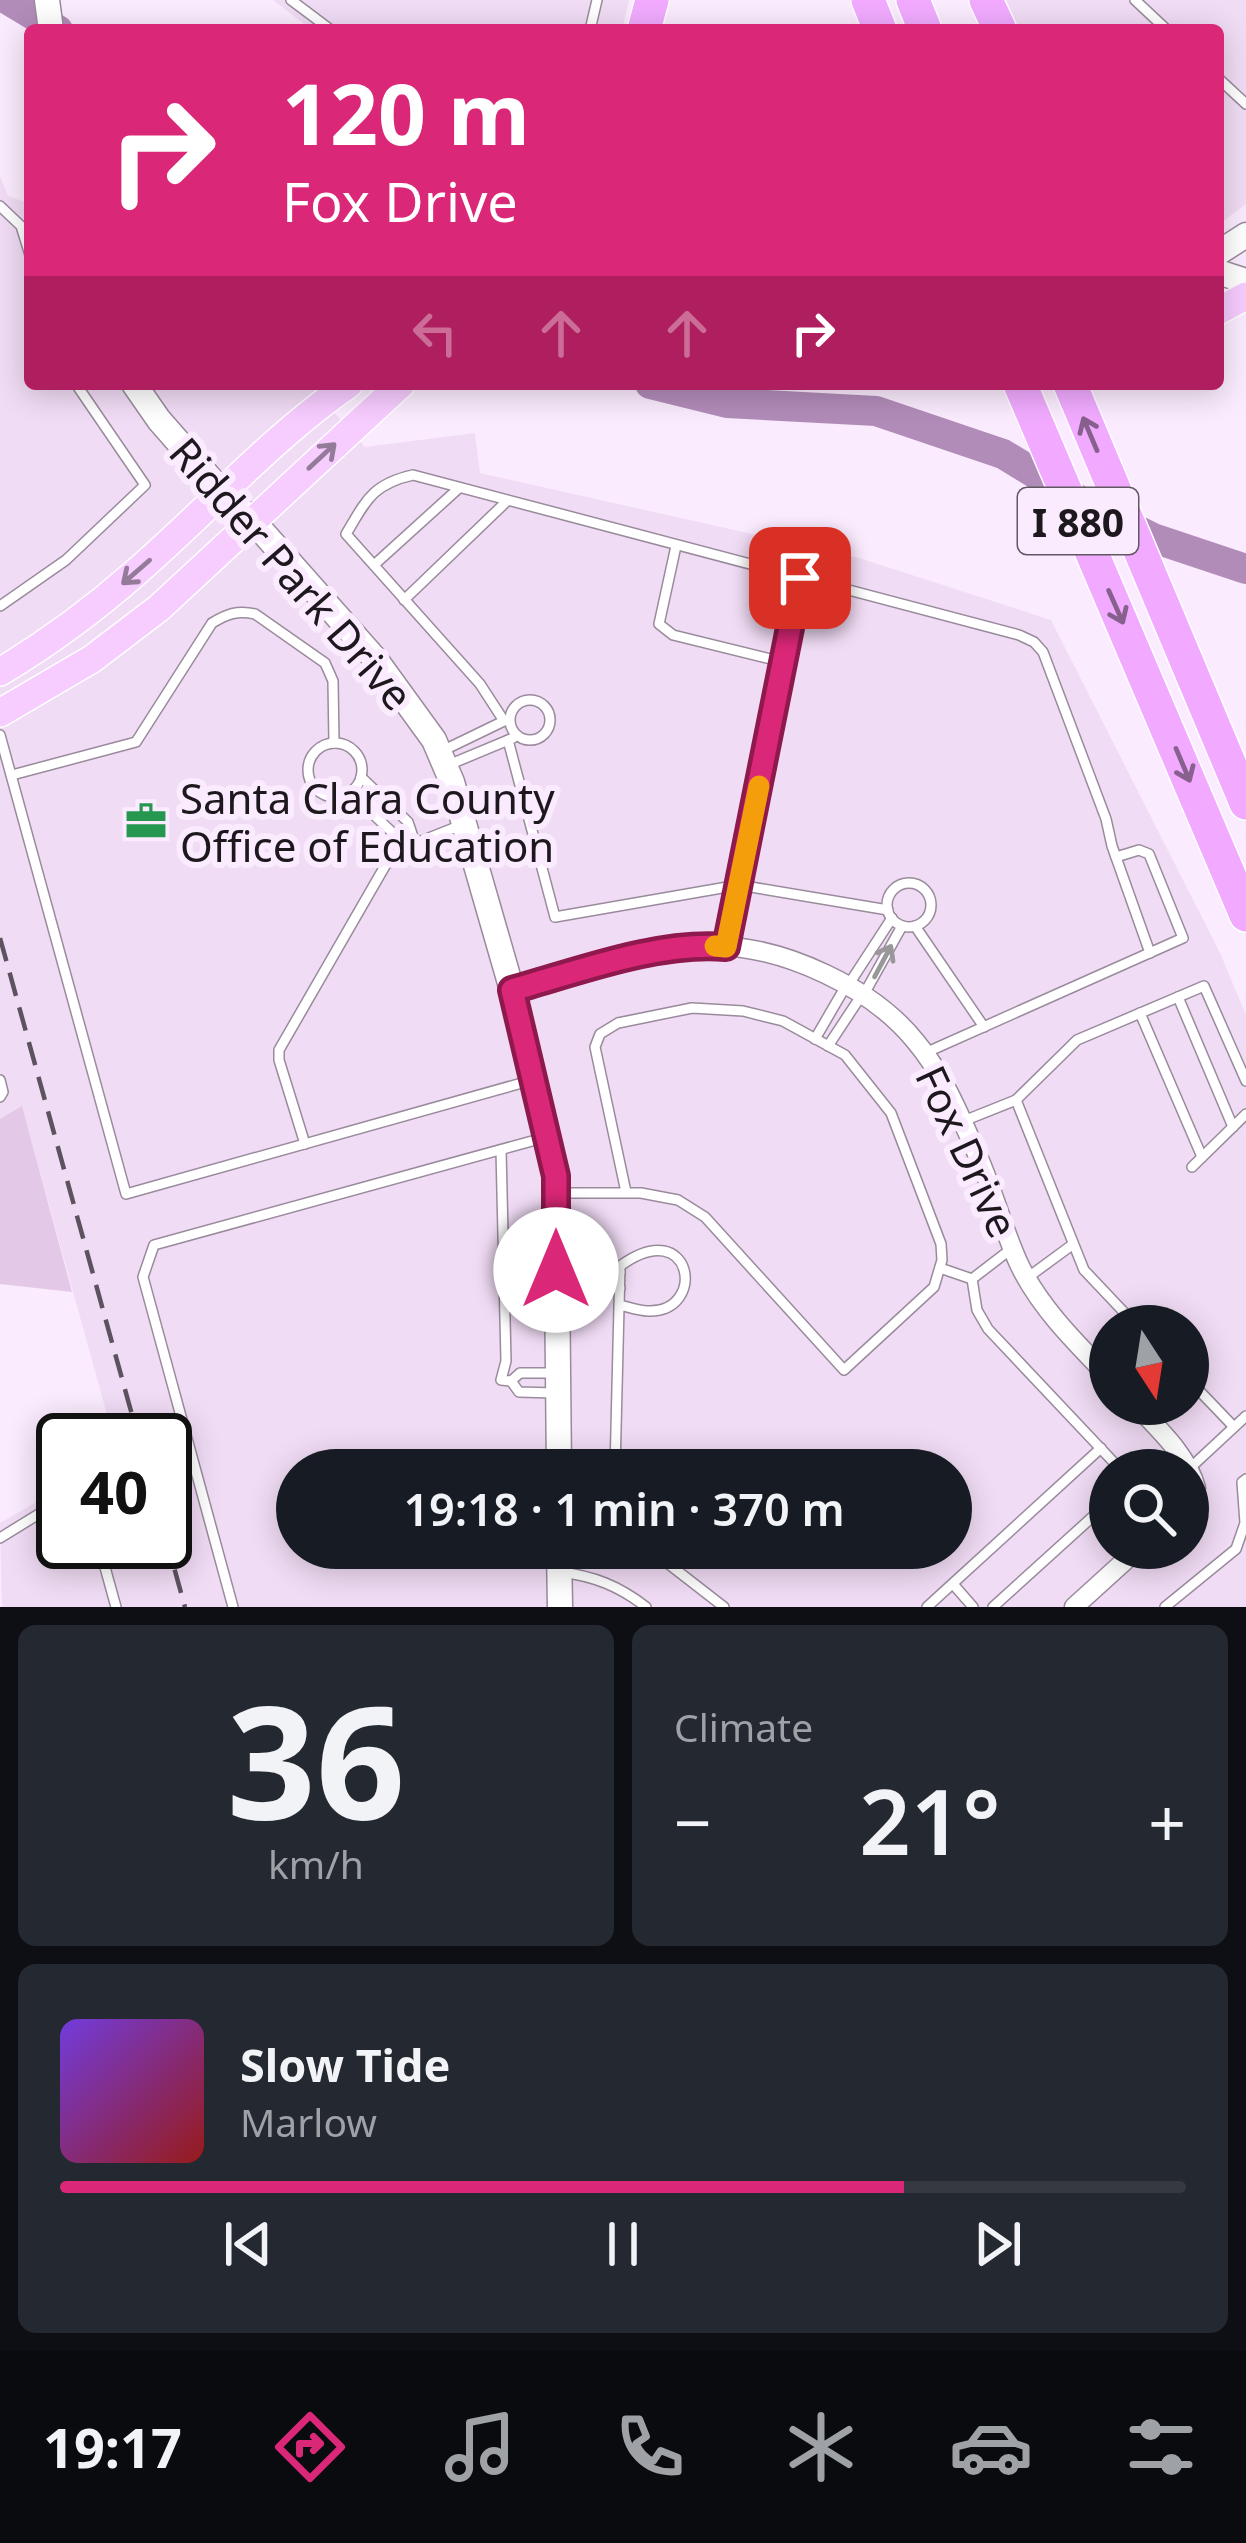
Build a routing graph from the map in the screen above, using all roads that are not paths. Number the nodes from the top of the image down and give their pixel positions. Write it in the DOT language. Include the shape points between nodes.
graph roads {
  1 [pos="291,0"];
  2 [pos="1135,0"];
  3 [pos="323,24"];
  4 [pos="1161,24"];
  5 [pos="1224,84"];
  6 [pos="1246,104"];
  7 [pos="3,212"];
  8 [pos="24,234"];
  9 [pos="80,390"];
  10 [pos="138,390"];
  11 [pos="341,390"];
  12 [pos="394,390"];
  13 [pos="1014,390"];
  14 [pos="1021,390"];
  15 [pos="1072,390"];
  16 [pos="1032,418"];
  17 [pos="459,488"];
  18 [pos="222,492"];
  19 [pos="506,502"];
  20 [pos="253,521"];
  21 [pos="676,546"];
  22 [pos="374,566"];
  23 [pos="800,578"];
  24 [pos="404,600"];
  25 [pos="0,606"];
  26 [pos="783,662"];
  27 [pos="0,672"];
  28 [pos="0,713"];
  29 [pos="506,720"];
  30 [pos="0,735"];
  31 [pos="513,738"];
  32 [pos="334,743"];
  33 [pos="442,759"];
  34 [pos="11,775"];
  35 [pos="361,777"];
  36 [pos="350,792"];
  37 [pos="1246,802"];
  38 [pos="464,825"];
  39 [pos="413,840"];
  40 [pos="1116,857"];
  41 [pos="739,885"];
  42 [pos="1246,915"];
  43 [pos="894,918"];
  44 [pos="914,926"];
  45 [pos="726,947"];
  46 [pos="1150,952"];
  47 [pos="512,990"];
  48 [pos="855,990"];
  49 [pos="1178,997"];
  50 [pos="1140,1013"];
  51 [pos="984,1027"];
  52 [pos="815,1039"];
  53 [pos="828,1046"];
  54 [pos="925,1053"];
  55 [pos="0,1080"];
  56 [pos="534,1080"];
  57 [pos="1246,1081"];
  58 [pos="0,1096"];
  59 [pos="1016,1100"];
  60 [pos="1246,1114"];
  61 [pos="961,1122"];
  62 [pos="1233,1127"];
  63 [pos="548,1137"];
  64 [pos="305,1144"];
  65 [pos="501,1150"];
  66 [pos="1202,1157"];
  67 [pos="1192,1167"];
  68 [pos="626,1192"];
  69 [pos="557,1193"];
  70 [pos="1072,1245"];
  71 [pos="1013,1247"];
  72 [pos="940,1268"];
  73 [pos="620,1272"];
  74 [pos="1027,1278"];
  75 [pos="972,1279"];
  76 [pos="556,1280"];
  77 [pos="620,1288"];
  78 [pos="620,1305"];
  79 [pos="1117,1305"];
  80 [pos="1089,1356"];
  81 [pos="511,1381"];
  82 [pos="558,1383"];
  83 [pos="1209,1401"];
  84 [pos="1246,1416"];
  85 [pos="1154,1425"];
  86 [pos="1234,1427"];
  87 [pos="1101,1448"];
  88 [pos="559,1449"];
  89 [pos="616,1449"];
  90 [pos="1175,1449"];
  91 [pos="1209,1450"];
  92 [pos="1246,1479"];
  93 [pos="36,1516"];
  94 [pos="1089,1520"];
  95 [pos="0,1538"];
  96 [pos="105,1569"];
  97 [pos="559,1569"];
  98 [pos="571,1569"];
  99 [pos="675,1569"];
  100 [pos="1115,1569"];
  101 [pos="952,1584"];
  102 [pos="625,1590"];
  103 [pos="116,1607"];
  104 [pos="233,1607"];
  105 [pos="560,1607"];
  106 [pos="625,1607"];
  107 [pos="646,1607"];
  108 [pos="724,1607"];
  109 [pos="927,1607"];
  110 [pos="973,1607"];
  111 [pos="993,1607"];
  112 [pos="1074,1607"];
  113 [pos="1166,1607"];
  1 -- 3 [label="lane"];
  2 -- 4 [label="lane"];
  5 -- 6 [label="lane"];
  7 -- 8 [label="lane"];
  9 -- 25 [label="lane" via="145,485 66,560"];
  10 -- 18 [label="street, Ridder Park Drive"];
  11 -- 18 [label="main road"];
  20 -- 12 [label="main road, one-way"];
  13 -- 16 [label="highway"];
  14 -- 16 [label="highway, I 880"];
  37 -- 15 [label="highway, I 880, one-way"];
  16 -- 42 [label="highway, I 880, one-way"];
  17 -- 19 [label="lane"];
  17 -- 22 [label="lane"];
  17 -- 22 [label="lane" via="412,475 371,493 346,534"];
  18 -- 20 [label="street, Ridder Park Drive"];
  18 -- 27 [label="main road, one-way" via="135,574"];
  19 -- 21 [label="lane"];
  19 -- 24 [label="lane"];
  20 -- 28 [label="main road" via="92,659"];
  20 -- 33 [label="street, Ridder Park Drive" via="376,660"];
  21 -- 23 [label="lane"];
  21 -- 26 [label="lane" via="659,624 673,635"];
  22 -- 24 [label="lane"];
  23 -- 26 [label="lane"];
  23 -- 40 [label="lane" via="1034,642"];
  24 -- 29 [label="lane"];
  26 -- 41 [label="lane"];
  29 -- 31 [label="lane"];
  29 -- 31 [label="lane" via="529,699 548,711 542,736"];
  29 -- 33 [label="lane"];
  30 -- 34 [label="lane"];
  31 -- 33 [label="lane"];
  31 -- 41 [label="lane" via="555,917"];
  32 -- 34 [label="lane" via="325,663 241,611 212,623 136,742"];
  32 -- 35 [label="lane" via="354,750"];
  32 -- 36 [label="lane" via="309,760 310,781 325,796"];
  33 -- 38 [label="street, Ridder Park Drive"];
  34 -- 64 [label="lane" via="126,1193"];
  35 -- 36 [label="lane"];
  35 -- 39 [label="lane" via="408,822"];
  36 -- 39 [label="lane" via="397,837"];
  38 -- 39 [label="lane"];
  38 -- 47 [label="street, Ridder Park Drive"];
  39 -- 64 [label="lane" via="385,866 280,1050"];
  40 -- 46 [label="lane"];
  40 -- 46 [label="lane" via="1149,854 1183,938"];
  41 -- 43 [label="lane"];
  41 -- 45 [label="lane"];
  43 -- 44 [label="lane"];
  43 -- 44 [label="lane" via="888,898 895,888 921,887 930,912"];
  43 -- 48 [label="lane"];
  48 -- 43 [label="lane, one-way"];
  44 -- 51 [label="lane"];
  45 -- 47 [label="street, Fox Drive" via="643,954"];
  45 -- 48 [label="street, Fox Drive" via="778,957"];
  46 -- 51 [label="lane"];
  47 -- 56 [label="street, Ridder Park Drive"];
  48 -- 52 [label="lane"];
  48 -- 53 [label="lane"];
  48 -- 54 [label="street, Fox Drive"];
  49 -- 50 [label="lane"];
  49 -- 57 [label="lane" via="1204,986"];
  49 -- 62 [label="lane"];
  50 -- 59 [label="lane" via="1077,1040"];
  50 -- 66 [label="lane"];
  51 -- 54 [label="lane"];
  52 -- 53 [label="lane"];
  52 -- 68 [label="lane" via="743,1011 692,1008 600,1034 595,1047"];
  53 -- 72 [label="lane" via="891,1113 941,1244"];
  54 -- 61 [label="street, Fox Drive"];
  55 -- 58 [label="lane"];
  56 -- 63 [label="street, Ridder Park Drive"];
  56 -- 64 [label="lane"];
  59 -- 61 [label="lane"];
  59 -- 70 [label="lane"];
  60 -- 62 [label="lane"];
  61 -- 71 [label="street, Fox Drive"];
  62 -- 66 [label="lane"];
  63 -- 65 [label="lane"];
  63 -- 69 [label="street, Ridder Park Drive"];
  65 -- 81 [label="lane" via="501,1380"];
  65 -- 104 [label="lane" via="154,1245 143,1276"];
  66 -- 67 [label="lane"];
  68 -- 69 [label="lane"];
  68 -- 72 [label="lane" via="678,1200 705,1217 844,1370 934,1287"];
  69 -- 76 [label="street, Ridder Park Drive"];
  70 -- 74 [label="lane"];
  70 -- 79 [label="lane"];
  71 -- 74 [label="street, Fox Drive"];
  71 -- 75 [label="lane"];
  72 -- 75 [label="lane"];
  73 -- 76 [label="lane"];
  73 -- 77 [label="lane"];
  73 -- 78 [label="lane" via="657,1249 680,1260 685,1280 670,1306 649,1312"];
  74 -- 80 [label="street, Fox Drive"];
  75 -- 87 [label="lane" via="988,1329"];
  76 -- 77 [label="lane"];
  76 -- 82 [label="street, Ridder Park Drive"];
  77 -- 78 [label="lane"];
  78 -- 89 [label="lane"];
  81 -- 82 [label="lane" via="520,1372"];
  81 -- 82 [label="lane" via="519,1392"];
  82 -- 88 [label="street, Ridder Park Drive"];
  83 -- 86 [label="lane"];
  84 -- 86 [label="lane"];
  85 -- 90 [label="street"];
  86 -- 91 [label="lane"];
  87 -- 101 [label="lane"];
  92 -- 113 [label="lane" via="1237,1550"];
  93 -- 95 [label="lane"];
  94 -- 111 [label="lane"];
  96 -- 103 [label="lane"];
  97 -- 105 [label="street"];
  98 -- 102 [label="lane"];
  99 -- 108 [label="lane"];
  100 -- 112 [label="street"];
  101 -- 109 [label="lane"];
  101 -- 110 [label="lane"];
  102 -- 106 [label="lane"];
  102 -- 107 [label="lane"];
}
